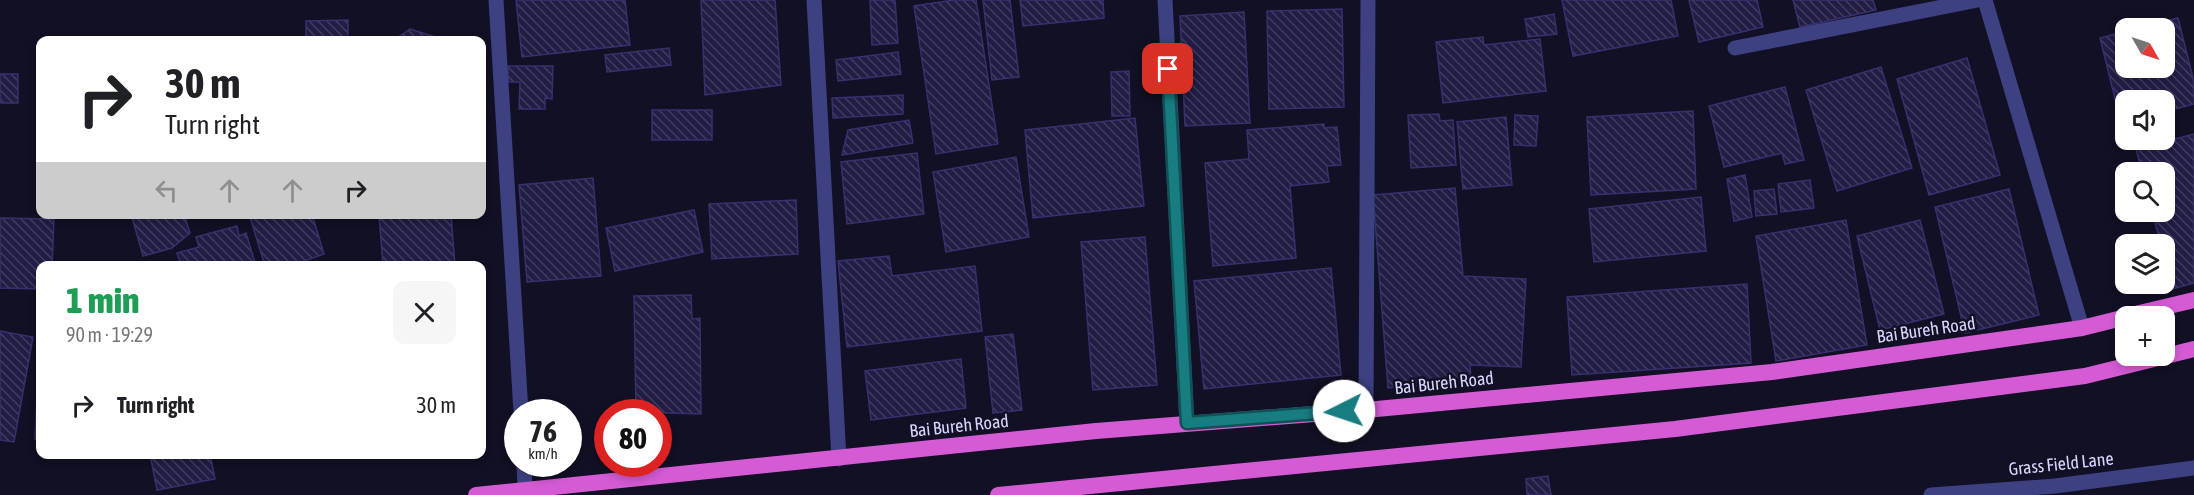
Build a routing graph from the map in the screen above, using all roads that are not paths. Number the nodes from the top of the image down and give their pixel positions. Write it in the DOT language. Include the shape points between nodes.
graph roads {
  1 [pos="496,0"];
  2 [pos="814,0"];
  3 [pos="1165,0"];
  4 [pos="1368,0"];
  5 [pos="1978,0"];
  6 [pos="1985,0"];
  7 [pos="1735,48"];
  8 [pos="2194,300"];
  9 [pos="2170,306"];
  10 [pos="2115,320"];
  11 [pos="2082,328"];
  12 [pos="2194,349"];
  13 [pos="520,399"];
  14 [pos="1366,410"];
  15 [pos="1187,423"];
  16 [pos="839,459"];
  17 [pos="2194,468"];
  18 [pos="525,477"];
  19 [pos="525,489"];
  20 [pos="476,495"];
  21 [pos="998,495"];
  22 [pos="1931,495"];
  1 -- 13 [label="street"];
  2 -- 16 [label="street"];
  3 -- 15 [label="street"];
  4 -- 14 [label="street"];
  5 -- 7 [label="street"];
  6 -- 11 [label="street"];
  8 -- 9 [label="highway, Bai Bureh Road"];
  10 -- 11 [label="highway, Bai Bureh Road"];
  11 -- 14 [label="highway, Bai Bureh Road" via="1772,372"];
  12 -- 21 [label="highway" via="2085,376 1675,429"];
  14 -- 15 [label="highway, Bai Bureh Road"];
  15 -- 16 [label="highway, Bai Bureh Road"];
  16 -- 19 [label="highway, Bai Bureh Road"];
  17 -- 22 [label="street, Grass Field Lane" via="2055,486"];
  18 -- 19 [label="street"];
  19 -- 20 [label="highway, Bai Bureh Road"];
}
